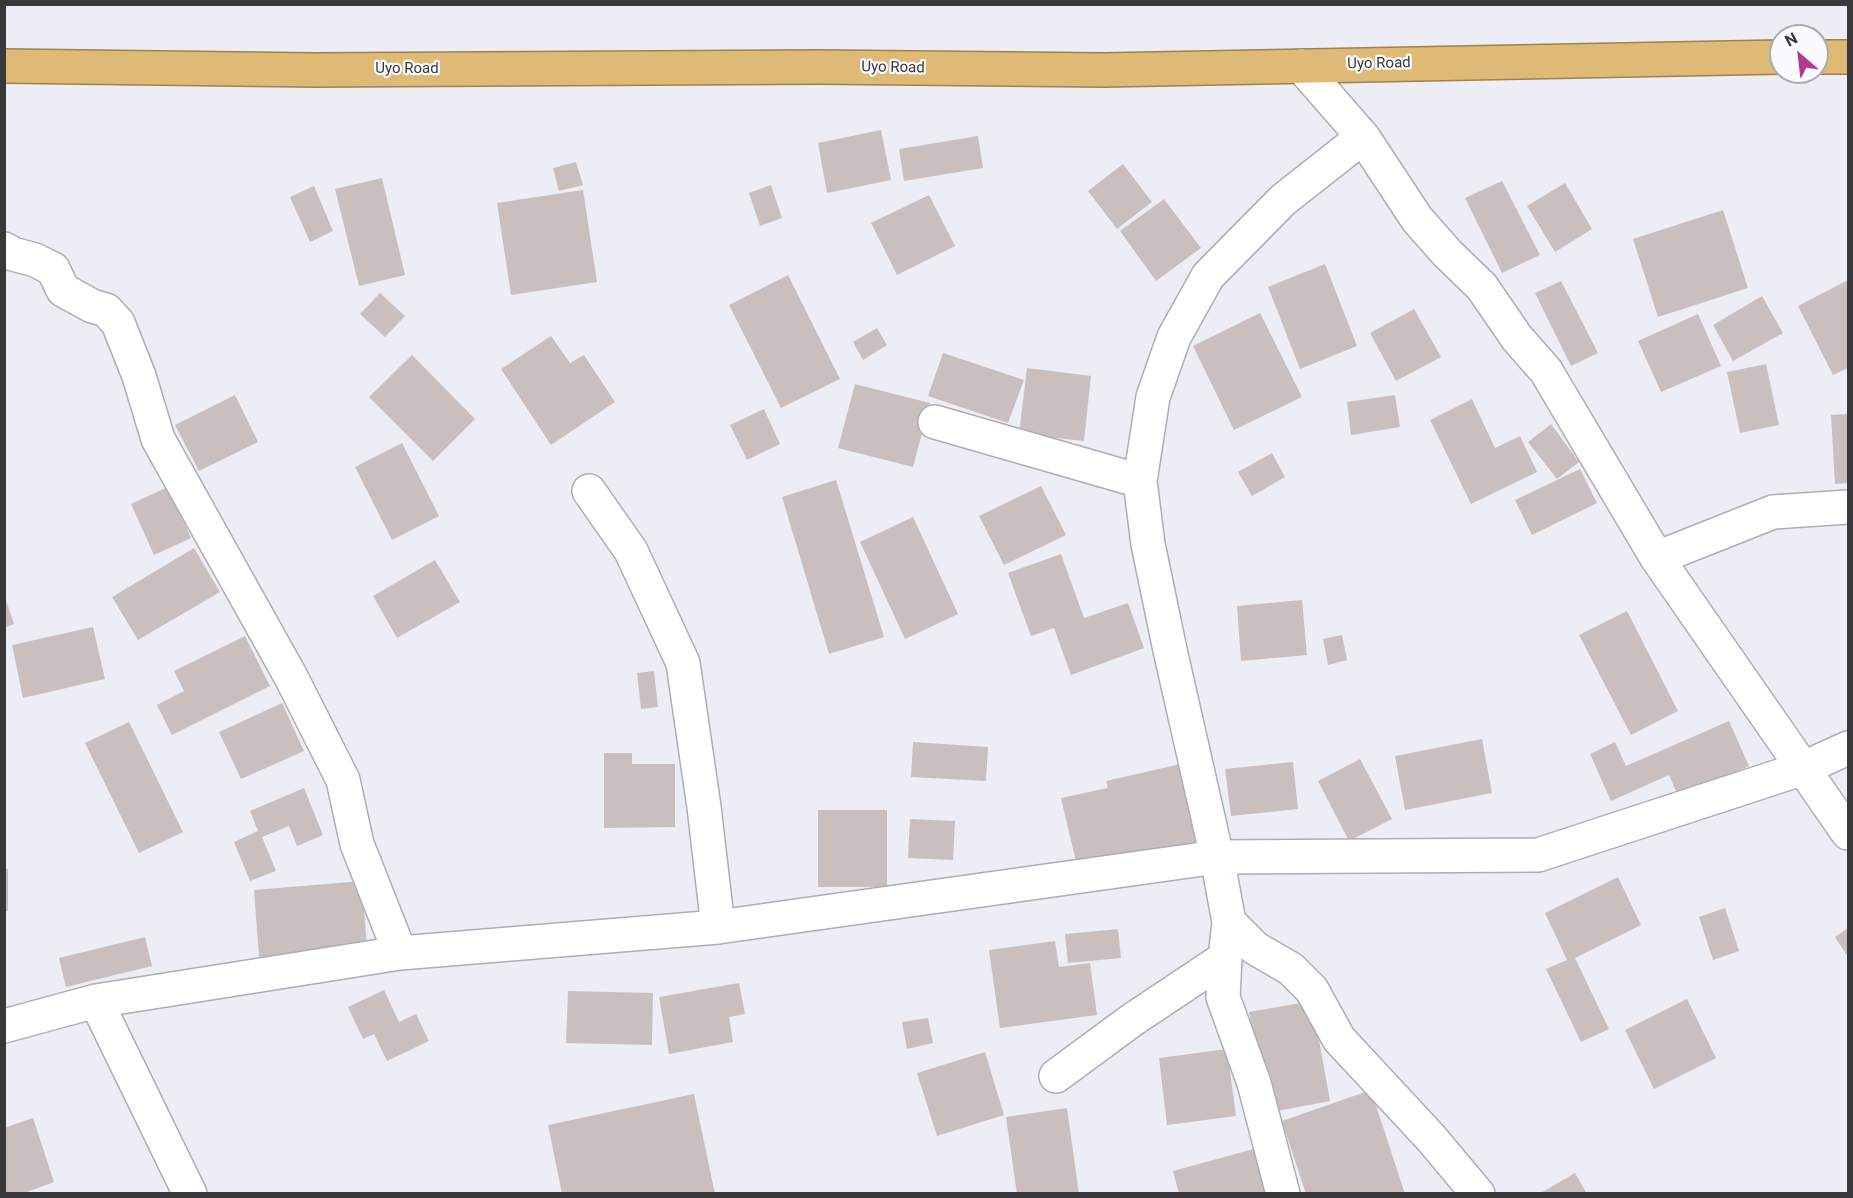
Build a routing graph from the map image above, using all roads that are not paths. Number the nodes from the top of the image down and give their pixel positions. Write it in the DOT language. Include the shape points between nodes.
graph roads {
  1 [pos="1769,57"];
  2 [pos="1829,57"];
  3 [pos="1848,57"];
  4 [pos="4,66"];
  5 [pos="1301,66"];
  6 [pos="1363,137"];
  7 [pos="4,249"];
  8 [pos="935,422"];
  9 [pos="1140,481"];
  10 [pos="588,491"];
  11 [pos="1848,507"];
  12 [pos="1657,558"];
  13 [pos="1848,748"];
  14 [pos="1804,768"];
  15 [pos="1848,833"];
  16 [pos="1217,856"];
  17 [pos="1229,922"];
  18 [pos="718,927"];
  19 [pos="400,953"];
  20 [pos="1225,958"];
  21 [pos="96,1001"];
  22 [pos="4,1026"];
  23 [pos="1056,1076"];
  24 [pos="190,1194"];
  25 [pos="1283,1194"];
  26 [pos="1478,1194"];
  1 -- 5 [label="highway, Uyo Road"];
  2 -- 3 [label="highway"];
  4 -- 5 [label="highway, Uyo Road" via="315,70 1104,70"];
  5 -- 6 [label="street"];
  6 -- 9 [label="street" via="1283,200 1208,276 1174,337 1153,397"];
  6 -- 12 [label="street" via="1417,219 1482,287 1517,338 1546,371"];
  7 -- 19 [label="street" via="53,270 63,290 106,310 118,323 158,439 291,677 343,780 357,844"];
  8 -- 9 [label="street"];
  9 -- 16 [label="street" via="1167,639"];
  10 -- 18 [label="street" via="631,551 683,663"];
  11 -- 12 [label="street" via="1773,512"];
  12 -- 14 [label="street"];
  13 -- 14 [label="street"];
  14 -- 15 [label="street"];
  14 -- 16 [label="street" via="1538,855"];
  16 -- 17 [label="street"];
  16 -- 18 [label="street"];
  17 -- 20 [label="street"];
  17 -- 26 [label="street" via="1255,948 1291,969 1312,990 1339,1040"];
  18 -- 19 [label="street"];
  19 -- 21 [label="street"];
  20 -- 23 [label="street"];
  20 -- 25 [label="street" via="1223,997 1254,1083"];
  21 -- 22 [label="street"];
  21 -- 24 [label="street"];
}
